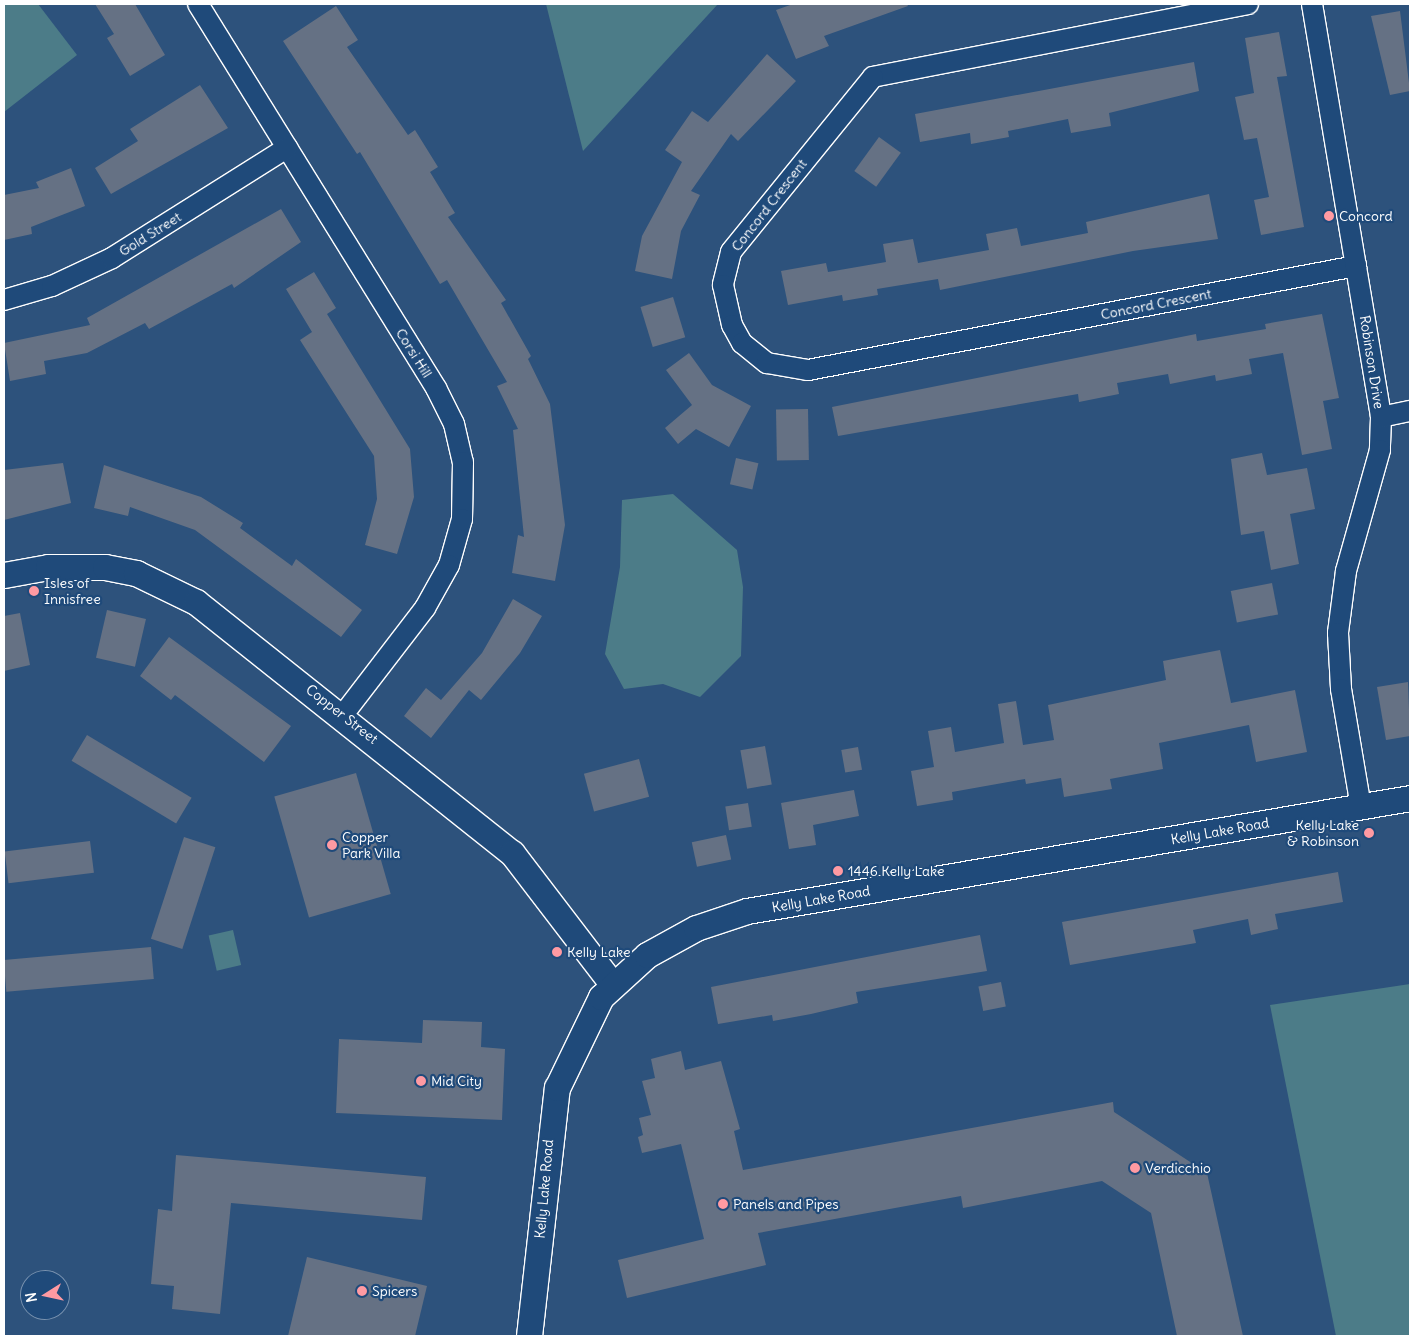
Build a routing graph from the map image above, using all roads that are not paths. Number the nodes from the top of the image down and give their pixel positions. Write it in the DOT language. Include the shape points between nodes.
graph roads {
  1 [pos="198,4"];
  2 [pos="1248,4"];
  3 [pos="1312,4"];
  4 [pos="287,148"];
  5 [pos="1356,266"];
  6 [pos="4,300"];
  7 [pos="1410,411"];
  8 [pos="1381,417"];
  9 [pos="4,575"];
  10 [pos="343,714"];
  11 [pos="1410,798"];
  12 [pos="1361,807"];
  13 [pos="612,984"];
  14 [pos="529,1336"];
  1 -- 4 [label="street, Corsi Hill"];
  2 -- 5 [label="street, Concord Crescent" via="873,77 731,252 723,285 732,324 742,343 767,363 808,370"];
  3 -- 5 [label="street, Robinson Drive"];
  4 -- 6 [label="street, Gold Street" via="112,258 52,286"];
  4 -- 10 [label="street, Corsi Hill" via="436,388 454,424 463,462 462,520 446,572 425,608"];
  5 -- 8 [label="street, Robinson Drive"];
  7 -- 8 [label="street"];
  8 -- 12 [label="street, Robinson Drive" via="1380,450 1346,571 1338,633 1342,689"];
  9 -- 10 [label="street, Copper Street" via="74,565 144,576 196,602"];
  10 -- 13 [label="street, Copper Street" via="512,853"];
  11 -- 12 [label="street, Kelly Lake Road"];
  12 -- 13 [label="street, Kelly Lake Road" via="748,911 696,928 647,955"];
  13 -- 14 [label="street, Kelly Lake Road" via="585,1024 557,1088"];
}
